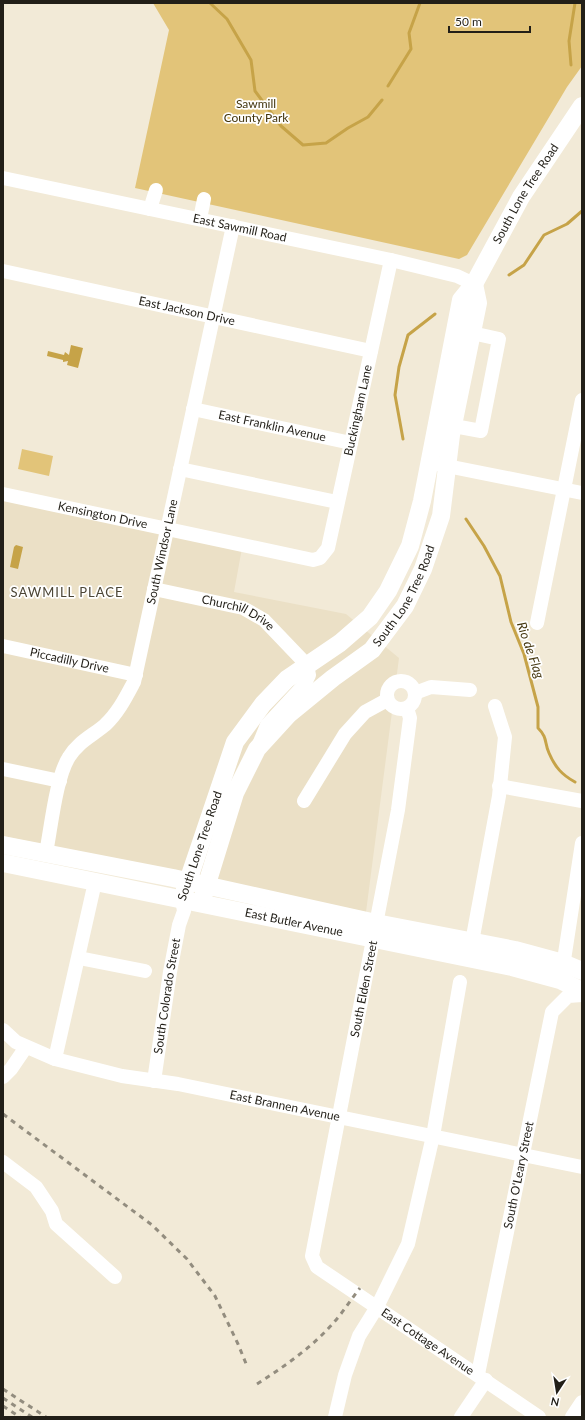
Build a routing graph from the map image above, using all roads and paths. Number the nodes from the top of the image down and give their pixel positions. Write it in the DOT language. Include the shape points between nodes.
graph roads {
  1 [pos="582,106"];
  2 [pos="3,178"];
  3 [pos="156,190"];
  4 [pos="204,199"];
  5 [pos="150,209"];
  6 [pos="200,219"];
  7 [pos="233,226"];
  8 [pos="391,260"];
  9 [pos="3,271"];
  10 [pos="474,284"];
  11 [pos="214,316"];
  12 [pos="472,333"];
  13 [pos="371,351"];
  14 [pos="582,400"];
  15 [pos="193,409"];
  16 [pos="454,426"];
  17 [pos="350,443"];
  18 [pos="429,462"];
  19 [pos="448,466"];
  20 [pos="180,469"];
  21 [pos="564,489"];
  22 [pos="582,493"];
  23 [pos="3,494"];
  24 [pos="338,502"];
  25 [pos="167,529"];
  26 [pos="320,558"];
  27 [pos="154,590"];
  28 [pos="537,623"];
  29 [pos="3,646"];
  30 [pos="307,664"];
  31 [pos="136,675"];
  32 [pos="470,690"];
  33 [pos="415,693"];
  34 [pos="387,700"];
  35 [pos="495,706"];
  36 [pos="407,708"];
  37 [pos="258,749"];
  38 [pos="3,769"];
  39 [pos="60,781"];
  40 [pos="500,786"];
  41 [pos="304,801"];
  42 [pos="582,801"];
  43 [pos="582,843"];
  44 [pos="3,845"];
  45 [pos="46,853"];
  46 [pos="3,863"];
  47 [pos="188,881"];
  48 [pos="95,882"];
  49 [pos="206,885"];
  50 [pos="201,903"];
  51 [pos="183,905"];
  52 [pos="375,931"];
  53 [pos="472,942"];
  54 [pos="79,958"];
  55 [pos="145,971"];
  56 [pos="582,971"];
  57 [pos="562,972"];
  58 [pos="460,982"];
  59 [pos="582,991"];
  60 [pos="582,995"];
  61 [pos="3,1030"];
  62 [pos="26,1047"];
  63 [pos="55,1059"];
  64 [pos="3,1077"];
  65 [pos="154,1081"];
  66 [pos="340,1117"];
  67 [pos="433,1136"];
  68 [pos="522,1155"];
  69 [pos="3,1162"];
  70 [pos="582,1167"];
  71 [pos="317,1267"];
  72 [pos="115,1277"];
  73 [pos="377,1307"];
  74 [pos="482,1377"];
  75 [pos="582,1402"];
  76 [pos="335,1417"];
  77 [pos="461,1417"];
  78 [pos="539,1417"];
  79 [pos="572,1417"];
  1 -- 10 [label="main road, South Lone Tree Road" via="521,196"];
  2 -- 5 [label="street, East Sawmill Road"];
  3 -- 5 [label="street"];
  4 -- 6 [label="street"];
  5 -- 6 [label="street, East Sawmill Road"];
  6 -- 7 [label="street, East Sawmill Road"];
  7 -- 8 [label="street, East Sawmill Road"];
  7 -- 11 [label="street, South Windsor Lane"];
  8 -- 10 [label="street, East Sawmill Road" via="458,276"];
  8 -- 13 [label="street, Buckingham Lane"];
  9 -- 11 [label="street, East Jackson Drive"];
  10 -- 12 [label="main road, South Lone Tree Road" via="478,303"];
  10 -- 18 [label="main road, South Lone Tree Road" via="461,300"];
  11 -- 13 [label="street, East Jackson Drive"];
  11 -- 15 [label="street, South Windsor Lane"];
  12 -- 16 [label="main road, South Lone Tree Road"];
  12 -- 16 [label="street" via="499,339 481,431"];
  13 -- 17 [label="street, Buckingham Lane"];
  14 -- 21 [label="street"];
  15 -- 17 [label="street, East Franklin Avenue"];
  15 -- 20 [label="street, South Windsor Lane"];
  16 -- 19 [label="main road, South Lone Tree Road"];
  17 -- 24 [label="street, Buckingham Lane"];
  18 -- 19 [label="street"];
  18 -- 30 [label="main road, South Lone Tree Road" via="410,546 388,591 370,617 340,643"];
  19 -- 21 [label="street"];
  19 -- 37 [label="main road, South Lone Tree Road" via="441,516 423,569 405,606 372,650 289,714"];
  20 -- 24 [label="street"];
  20 -- 25 [label="street, South Windsor Lane"];
  21 -- 22 [label="street"];
  21 -- 28 [label="street"];
  23 -- 25 [label="street, Kensington Drive"];
  24 -- 26 [label="street, Buckingham Lane" via="328,548"];
  25 -- 26 [label="street, Kensington Drive" via="313,560"];
  25 -- 27 [label="street, South Windsor Lane"];
  27 -- 30 [label="street, Churchill Drive" via="243,608 264,620"];
  27 -- 31 [label="street, South Windsor Lane"];
  29 -- 31 [label="street, Piccadilly Drive"];
  30 -- 37 [label="street" via="309,675 304,685 267,725"];
  30 -- 47 [label="main road, South Lone Tree Road" via="287,679 263,704 235,742"];
  31 -- 39 [label="street, South Windsor Lane" via="120,708 105,725 81,742 68,758"];
  32 -- 33 [label="street" via="431,687"];
  33 -- 34 [label="street" via="407,682 397,681 387,691"];
  33 -- 36 [label="street" via="414,702"];
  34 -- 36 [label="street" via="398,709"];
  34 -- 41 [label="street" via="365,712 345,734"];
  35 -- 40 [label="street" via="505,737"];
  36 -- 52 [label="street, South Elden Street" via="410,718 406,758"];
  37 -- 49 [label="main road, South Lone Tree Road" via="235,793"];
  38 -- 39 [label="street"];
  39 -- 45 [label="street, South Windsor Lane"];
  40 -- 42 [label="street"];
  40 -- 53 [label="street"];
  43 -- 57 [label="street"];
  44 -- 45 [label="main road, East Butler Avenue"];
  45 -- 47 [label="main road, East Butler Avenue"];
  46 -- 48 [label="main road, East Butler Avenue"];
  47 -- 49 [label="main road, East Butler Avenue"];
  47 -- 51 [label="main road, South Lone Tree Road"];
  48 -- 51 [label="main road, East Butler Avenue"];
  48 -- 54 [label="street"];
  49 -- 50 [label="main road, South Lone Tree Road"];
  49 -- 52 [label="main road, East Butler Avenue"];
  50 -- 51 [label="main road, East Butler Avenue"];
  50 -- 52 [label="main road, East Butler Avenue"];
  51 -- 65 [label="street, South Colorado Street"];
  52 -- 53 [label="main road, East Butler Avenue"];
  52 -- 57 [label="main road, East Butler Avenue" via="512,967"];
  52 -- 66 [label="street, South Elden Street"];
  53 -- 57 [label="main road, East Butler Avenue"];
  54 -- 55 [label="street"];
  54 -- 63 [label="street"];
  56 -- 57 [label="main road, East Butler Avenue"];
  57 -- 59 [label="main road, East Butler Avenue"];
  58 -- 67 [label="street"];
  60 -- 68 [label="street, South O'Leary Street" via="568,996 552,1012"];
  61 -- 62 [label="street, East Brannen Avenue"];
  62 -- 63 [label="street, East Brannen Avenue"];
  62 -- 64 [label="street"];
  63 -- 65 [label="street, East Brannen Avenue" via="122,1076"];
  65 -- 66 [label="street, East Brannen Avenue"];
  66 -- 67 [label="street, East Brannen Avenue"];
  66 -- 71 [label="street, South Elden Street" via="314,1242 312,1256"];
  67 -- 68 [label="street, East Brannen Avenue"];
  67 -- 73 [label="street" via="408,1244"];
  68 -- 70 [label="street, East Brannen Avenue"];
  68 -- 74 [label="street, South O'Leary Street"];
  69 -- 72 [label="street" via="36,1187 52,1211 56,1224"];
  71 -- 73 [label="street, East Cottage Avenue"];
  73 -- 74 [label="street, East Cottage Avenue"];
  73 -- 76 [label="street" via="359,1336 345,1375"];
  74 -- 77 [label="street"];
  74 -- 78 [label="street, East Cottage Avenue"];
  75 -- 79 [label="street"];
}
